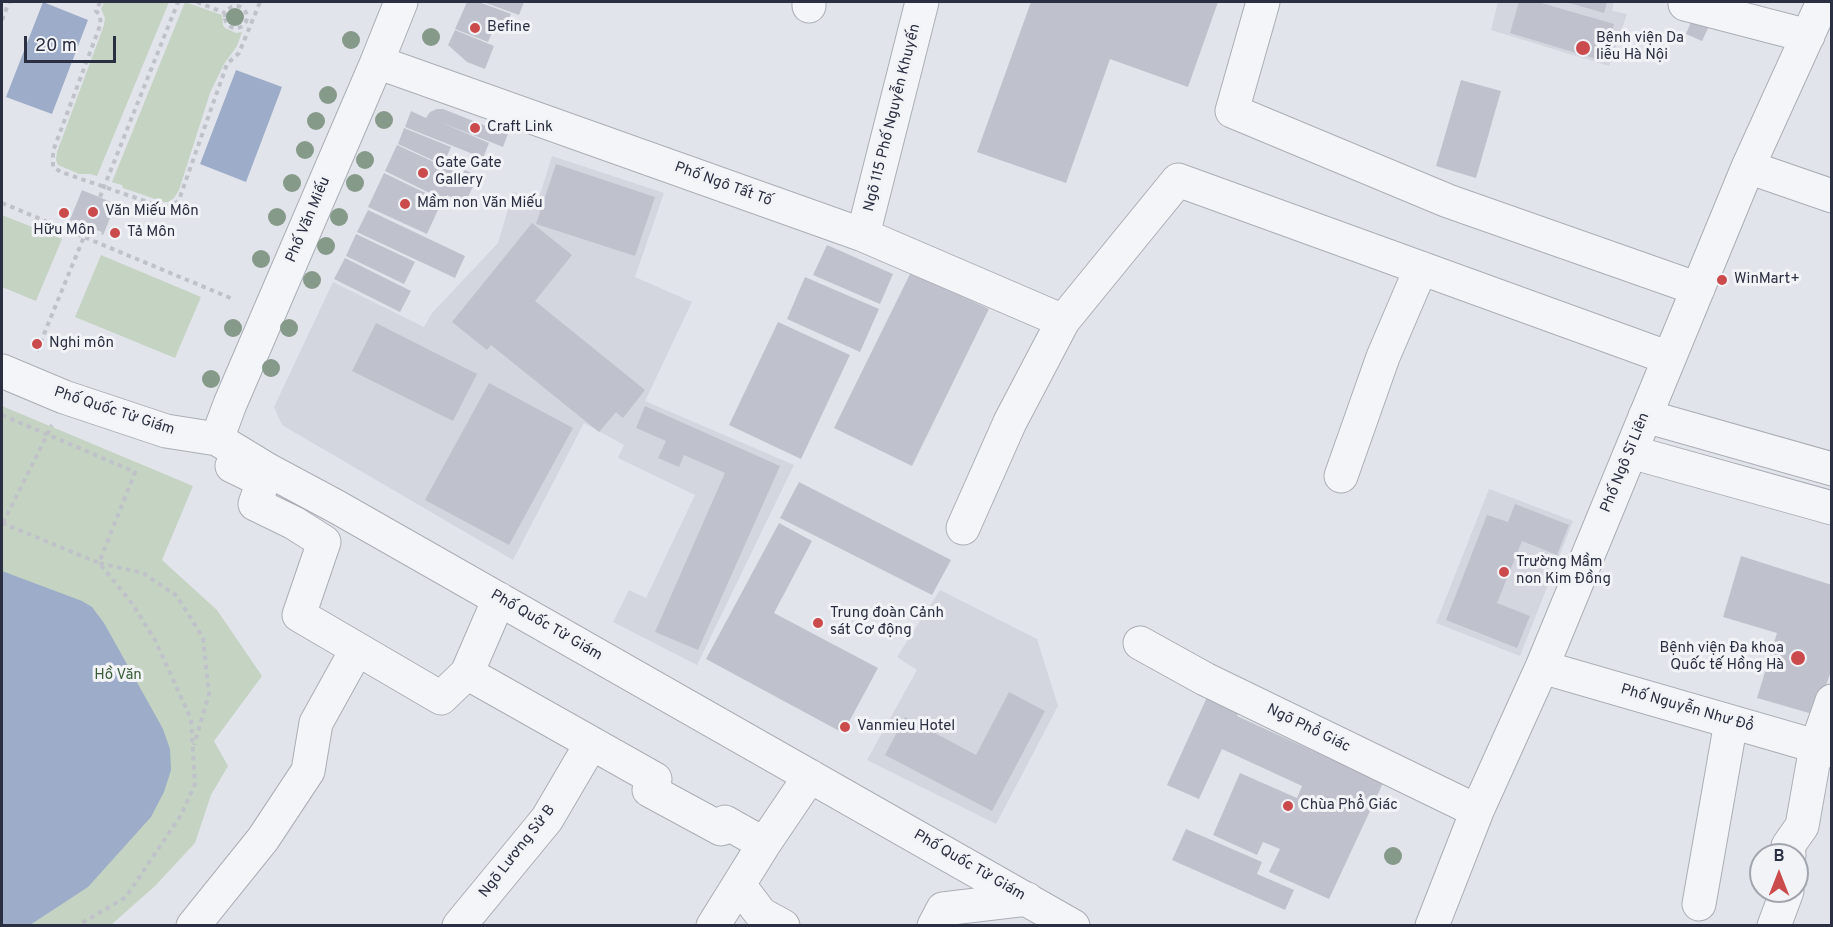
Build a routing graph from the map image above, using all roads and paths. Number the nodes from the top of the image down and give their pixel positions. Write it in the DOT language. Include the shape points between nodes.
graph roads {
  1 [pos="9,2"];
  2 [pos="100,2"];
  3 [pos="178,2"];
  4 [pos="197,2"];
  5 [pos="260,2"];
  6 [pos="401,2"];
  7 [pos="922,2"];
  8 [pos="1263,2"];
  9 [pos="1822,2"];
  10 [pos="1685,4"];
  11 [pos="225,13"];
  12 [pos="2,20"];
  13 [pos="249,23"];
  14 [pos="1808,36"];
  15 [pos="377,62"];
  16 [pos="1748,166"];
  17 [pos="104,187"];
  18 [pos="1832,196"];
  19 [pos="100,197"];
  20 [pos="2,203"];
  21 [pos="88,227"];
  22 [pos="863,235"];
  23 [pos="84,237"];
  24 [pos="1421,268"];
  25 [pos="1698,289"];
  26 [pos="233,299"];
  27 [pos="1063,321"];
  28 [pos="1669,358"];
  29 [pos="13,376"];
  30 [pos="64,397"];
  31 [pos="2,416"];
  32 [pos="1645,416"];
  33 [pos="48,436"];
  34 [pos="211,438"];
  35 [pos="1630,452"];
  36 [pos="1832,469"];
  37 [pos="1341,476"];
  38 [pos="1832,508"];
  39 [pos="2,523"];
  40 [pos="963,528"];
  41 [pos="99,563"];
  42 [pos="499,599"];
  43 [pos="1140,643"];
  44 [pos="357,649"];
  45 [pos="1542,667"];
  46 [pos="467,673"];
  47 [pos="1832,701"];
  48 [pos="1731,722"];
  49 [pos="591,744"];
  50 [pos="194,747"];
  51 [pos="1824,749"];
  52 [pos="810,776"];
  53 [pos="1477,811"];
  54 [pos="1790,843"];
  55 [pos="764,844"];
  56 [pos="739,885"];
  57 [pos="1027,899"];
  58 [pos="1783,903"];
  59 [pos="1699,904"];
  60 [pos="77,926"];
  61 [pos="193,926"];
  62 [pos="459,926"];
  63 [pos="713,926"];
  64 [pos="783,926"];
  65 [pos="934,926"];
  66 [pos="1073,926"];
  67 [pos="1432,926"];
  68 [pos="1774,926"];
  1 -- 12 [label="path"];
  2 -- 17 [label="path" via="96,11 101,23 52,160 61,172"];
  3 -- 17 [label="path"];
  4 -- 11 [label="path"];
  5 -- 13 [label="path"];
  6 -- 15 [label="street, Phố Văn Miếu"];
  7 -- 22 [label="street, Ngõ 115 Phố Nguyễn Khuyến"];
  8 -- 25 [label="street" via="1232,111 1448,201"];
  9 -- 14 [label="street, Phố Ngô Sĩ Liên"];
  10 -- 14 [label="street"];
  11 -- 13 [label="path" via="230,27"];
  11 -- 13 [label="path" via="240,7 247,13"];
  13 -- 17 [label="path" via="239,53 227,64 177,202 165,208"];
  14 -- 16 [label="street, Phố Ngô Sĩ Liên"];
  15 -- 22 [label="street, Phố Ngô Tất Tố"];
  15 -- 34 [label="street, Phố Văn Miếu" via="235,394"];
  16 -- 18 [label="street"];
  16 -- 25 [label="street, Phố Ngô Sĩ Liên"];
  17 -- 19 [label="path"];
  20 -- 23 [label="path"];
  21 -- 23 [label="path"];
  22 -- 27 [label="street, Phố Ngô Tất Tố"];
  23 -- 26 [label="path"];
  23 -- 29 [label="path"];
  24 -- 27 [label="street" via="1178,180"];
  24 -- 28 [label="street"];
  24 -- 37 [label="street" via="1383,357"];
  25 -- 28 [label="street, Phố Ngô Sĩ Liên"];
  27 -- 40 [label="street" via="1010,422"];
  28 -- 32 [label="street, Phố Ngô Sĩ Liên"];
  29 -- 30 [label="street, Phố Quốc Tử Giám"];
  30 -- 33 [label="path"];
  30 -- 34 [label="street, Phố Quốc Tử Giám" via="165,431"];
  31 -- 33 [label="path"];
  32 -- 35 [label="street, Phố Ngô Sĩ Liên"];
  32 -- 36 [label="street"];
  33 -- 39 [label="path"];
  33 -- 41 [label="path" via="135,472"];
  34 -- 42 [label="street, Phố Quốc Tử Giám"];
  34 -- 44 [label="street" via="209,453 263,482 255,504 324,542 299,615"];
  35 -- 38 [label="street"];
  35 -- 45 [label="street, Phố Ngô Sĩ Liên"];
  39 -- 41 [label="path"];
  41 -- 50 [label="path" via="131,602 154,640 191,719"];
  41 -- 50 [label="path" via="142,573 177,596 203,638 209,694"];
  42 -- 46 [label="street"];
  42 -- 52 [label="street, Phố Quốc Tử Giám"];
  43 -- 53 [label="street, Ngõ Phổ Giác" via="1205,680"];
  44 -- 46 [label="street" via="441,698"];
  44 -- 61 [label="street" via="316,723 308,771 263,839"];
  45 -- 48 [label="street, Phố Nguyễn Như Đổ"];
  45 -- 53 [label="street, Phố Ngô Sĩ Liên"];
  46 -- 49 [label="street"];
  47 -- 51 [label="street"];
  48 -- 51 [label="street, Phố Nguyễn Như Đổ"];
  48 -- 59 [label="street"];
  49 -- 55 [label="street" via="655,778 649,790 721,829 725,822"];
  49 -- 62 [label="street, Ngõ Lương Sử B" via="546,819"];
  50 -- 60 [label="path" via="195,784 181,815 126,897"];
  51 -- 54 [label="street" via="1802,826"];
  52 -- 55 [label="street"];
  52 -- 57 [label="street, Phố Quốc Tử Giám"];
  53 -- 67 [label="street, Phố Ngô Sĩ Liên"];
  55 -- 56 [label="street"];
  56 -- 63 [label="street"];
  56 -- 64 [label="street" via="761,914"];
  57 -- 65 [label="street" via="943,909"];
  57 -- 66 [label="street, Phố Quốc Tử Giám"];
  58 -- 68 [label="street"];
}
